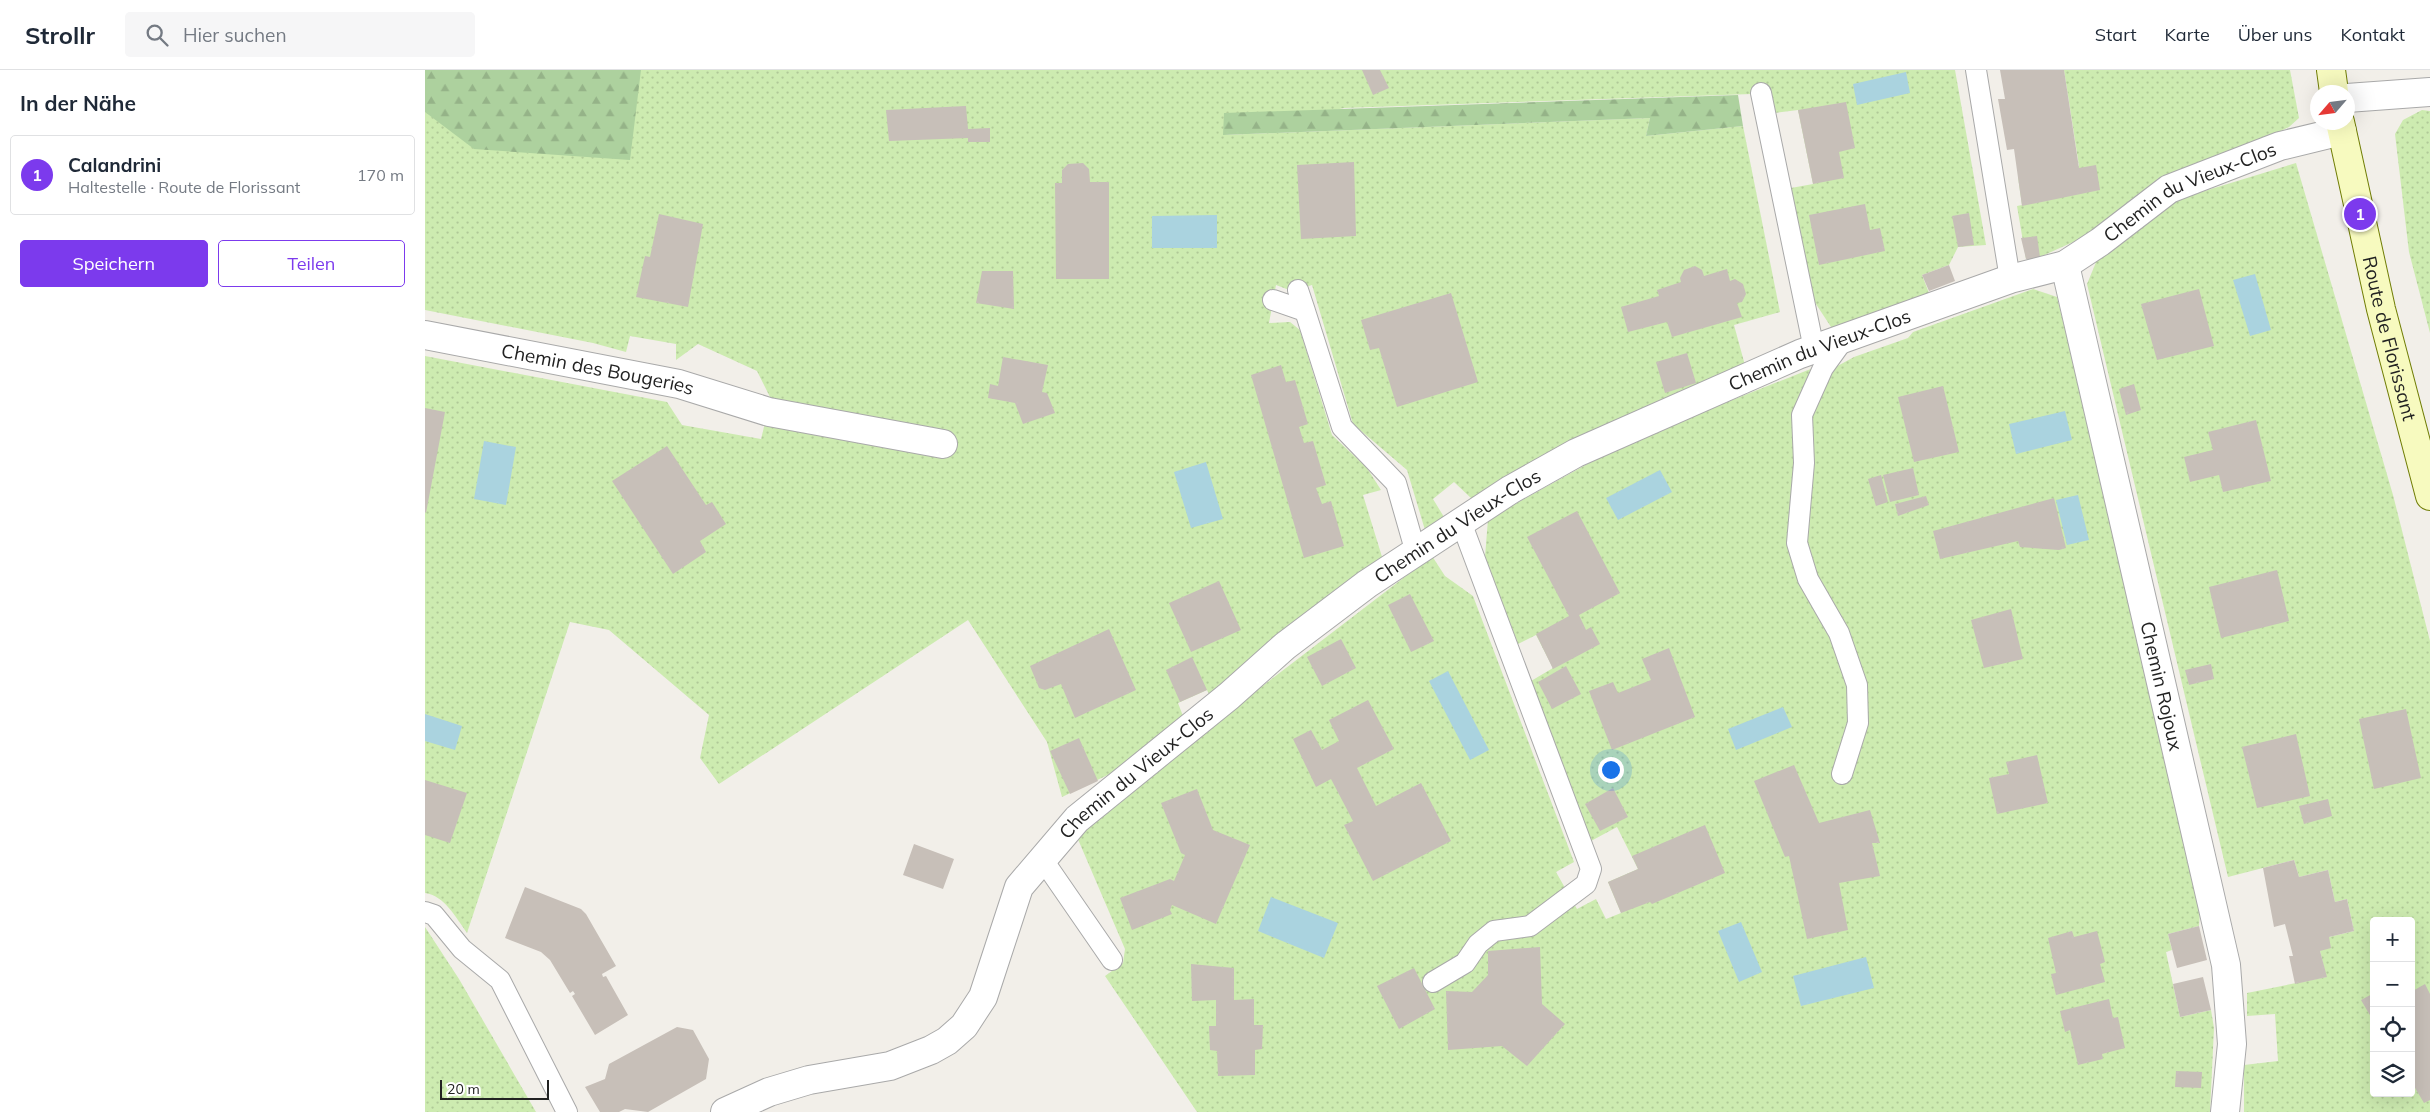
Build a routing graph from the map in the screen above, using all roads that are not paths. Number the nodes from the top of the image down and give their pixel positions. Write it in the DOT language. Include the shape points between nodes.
graph roads {
  1 [pos="1976,70"];
  2 [pos="2331,70"];
  3 [pos="2333,85"];
  4 [pos="2430,92"];
  5 [pos="1761,93"];
  6 [pos="2355,97"];
  7 [pos="2331,130"];
  8 [pos="2342,130"];
  9 [pos="2065,265"];
  10 [pos="2010,279"];
  11 [pos="1298,290"];
  12 [pos="1273,300"];
  13 [pos="1305,311"];
  14 [pos="425,335"];
  15 [pos="1844,339"];
  16 [pos="1814,349"];
  17 [pos="943,444"];
  18 [pos="2430,496"];
  19 [pos="1461,522"];
  20 [pos="1415,553"];
  21 [pos="1842,774"];
  22 [pos="1043,860"];
  23 [pos="425,912"];
  24 [pos="1112,960"];
  25 [pos="1433,982"];
  26 [pos="567,1112"];
  27 [pos="725,1112"];
  28 [pos="2225,1112"];
  1 -- 10 [label="lane"];
  2 -- 3 [label="main road"];
  4 -- 6 [label="street"];
  5 -- 16 [label="lane"];
  7 -- 9 [label="street, Chemin du Vieux-Clos" via="2279,146 2169,189"];
  8 -- 18 [label="main road, Route de Florissant" via="2381,309"];
  9 -- 10 [label="street, Chemin du Vieux-Clos"];
  9 -- 28 [label="street, Chemin Rojoux" via="2226,965 2231,1044"];
  10 -- 15 [label="street, Chemin du Vieux-Clos"];
  11 -- 13 [label="lane"];
  12 -- 13 [label="lane"];
  13 -- 20 [label="lane" via="1342,427 1396,482"];
  14 -- 17 [label="street, Chemin des Bougeries" via="679,384 769,412"];
  15 -- 16 [label="street, Chemin du Vieux-Clos"];
  15 -- 21 [label="lane" via="1823,368 1802,415 1804,463 1797,543 1808,578 1839,633 1857,685 1858,723"];
  16 -- 19 [label="street, Chemin du Vieux-Clos" via="1576,453"];
  19 -- 20 [label="street, Chemin du Vieux-Clos"];
  19 -- 25 [label="lane" via="1591,869 1586,884 1530,926 1494,932 1478,944 1465,963"];
  20 -- 22 [label="street, Chemin du Vieux-Clos" via="1367,584 1285,646 1229,696 1077,819"];
  22 -- 24 [label="lane"];
  22 -- 27 [label="street, Chemin du Vieux-Clos" via="1019,887 983,998 964,1026 947,1041 890,1066 809,1080 769,1092"];
  23 -- 26 [label="lane" via="434,915 462,949 500,980"];
}
